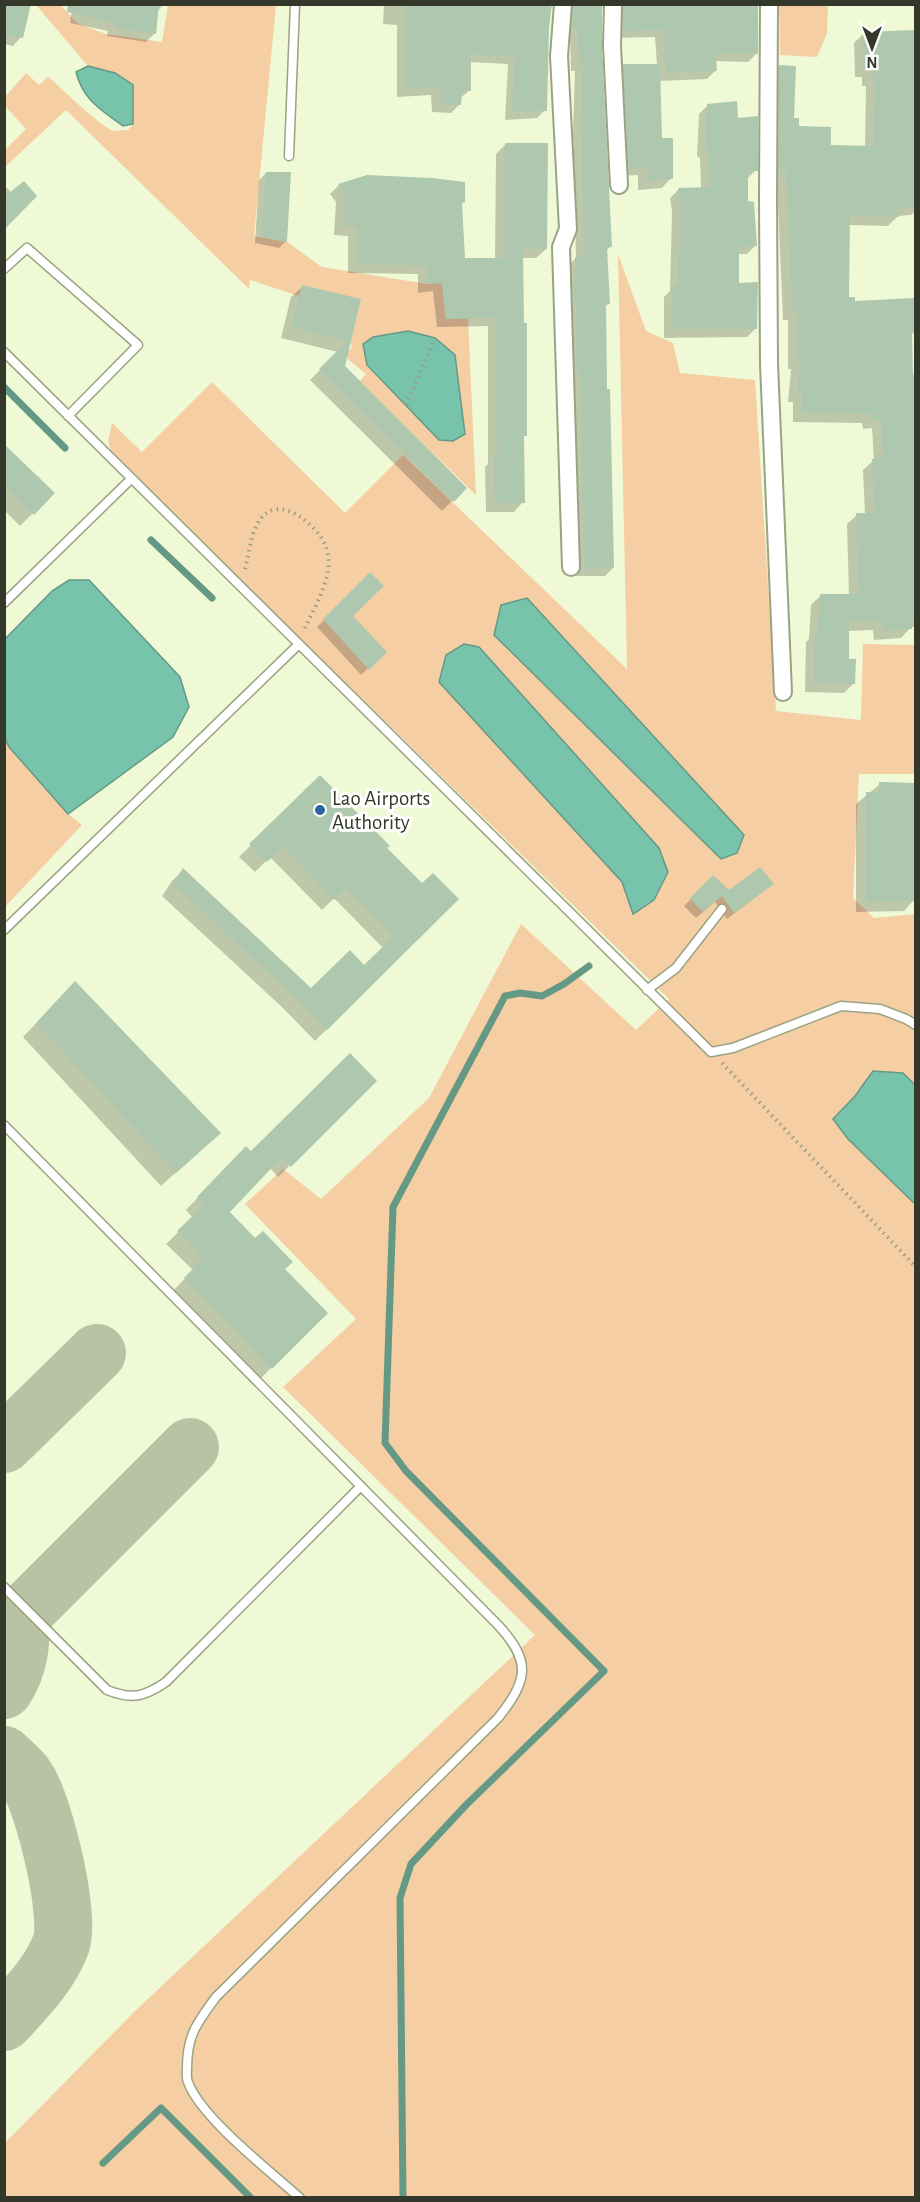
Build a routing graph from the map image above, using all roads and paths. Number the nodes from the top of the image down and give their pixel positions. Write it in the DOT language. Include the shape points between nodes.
graph roads {
  1 [pos="295,4"];
  2 [pos="563,4"];
  3 [pos="613,4"];
  4 [pos="769,4"];
  5 [pos="290,156"];
  6 [pos="619,185"];
  7 [pos="4,269"];
  8 [pos="435,338"];
  9 [pos="4,352"];
  10 [pos="406,405"];
  11 [pos="68,416"];
  12 [pos="131,479"];
  13 [pos="571,567"];
  14 [pos="240,587"];
  15 [pos="4,603"];
  16 [pos="298,645"];
  17 [pos="783,692"];
  18 [pos="722,909"];
  19 [pos="4,930"];
  20 [pos="647,990"];
  21 [pos="915,1025"];
  22 [pos="711,1052"];
  23 [pos="4,1125"];
  24 [pos="915,1267"];
  25 [pos="360,1486"];
  26 [pos="4,1587"];
  27 [pos="300,2198"];
  1 -- 5 [label="lane"];
  2 -- 13 [label="street" via="559,56 568,229 561,247"];
  3 -- 6 [label="street"];
  4 -- 17 [label="street" via="769,364"];
  7 -- 11 [label="lane" via="27,248 138,345"];
  8 -- 10 [label="path"];
  9 -- 11 [label="lane"];
  11 -- 12 [label="lane"];
  12 -- 14 [label="lane"];
  12 -- 15 [label="lane"];
  14 -- 16 [label="lane"];
  14 -- 16 [label="path" via="257,524 269,512 281,508 315,528 327,548 328,571"];
  16 -- 19 [label="lane"];
  16 -- 20 [label="lane"];
  18 -- 20 [label="lane" via="676,968"];
  20 -- 22 [label="lane"];
  21 -- 22 [label="lane" via="880,1009 841,1006 733,1048"];
  22 -- 24 [label="path"];
  23 -- 25 [label="lane"];
  25 -- 26 [label="lane" via="166,1682 139,1696 122,1696 107,1690"];
  25 -- 27 [label="lane" via="514,1642 523,1666 516,1695 498,1718 216,1997 194,2026 187,2052 187,2080 201,2104 225,2131"];
}
